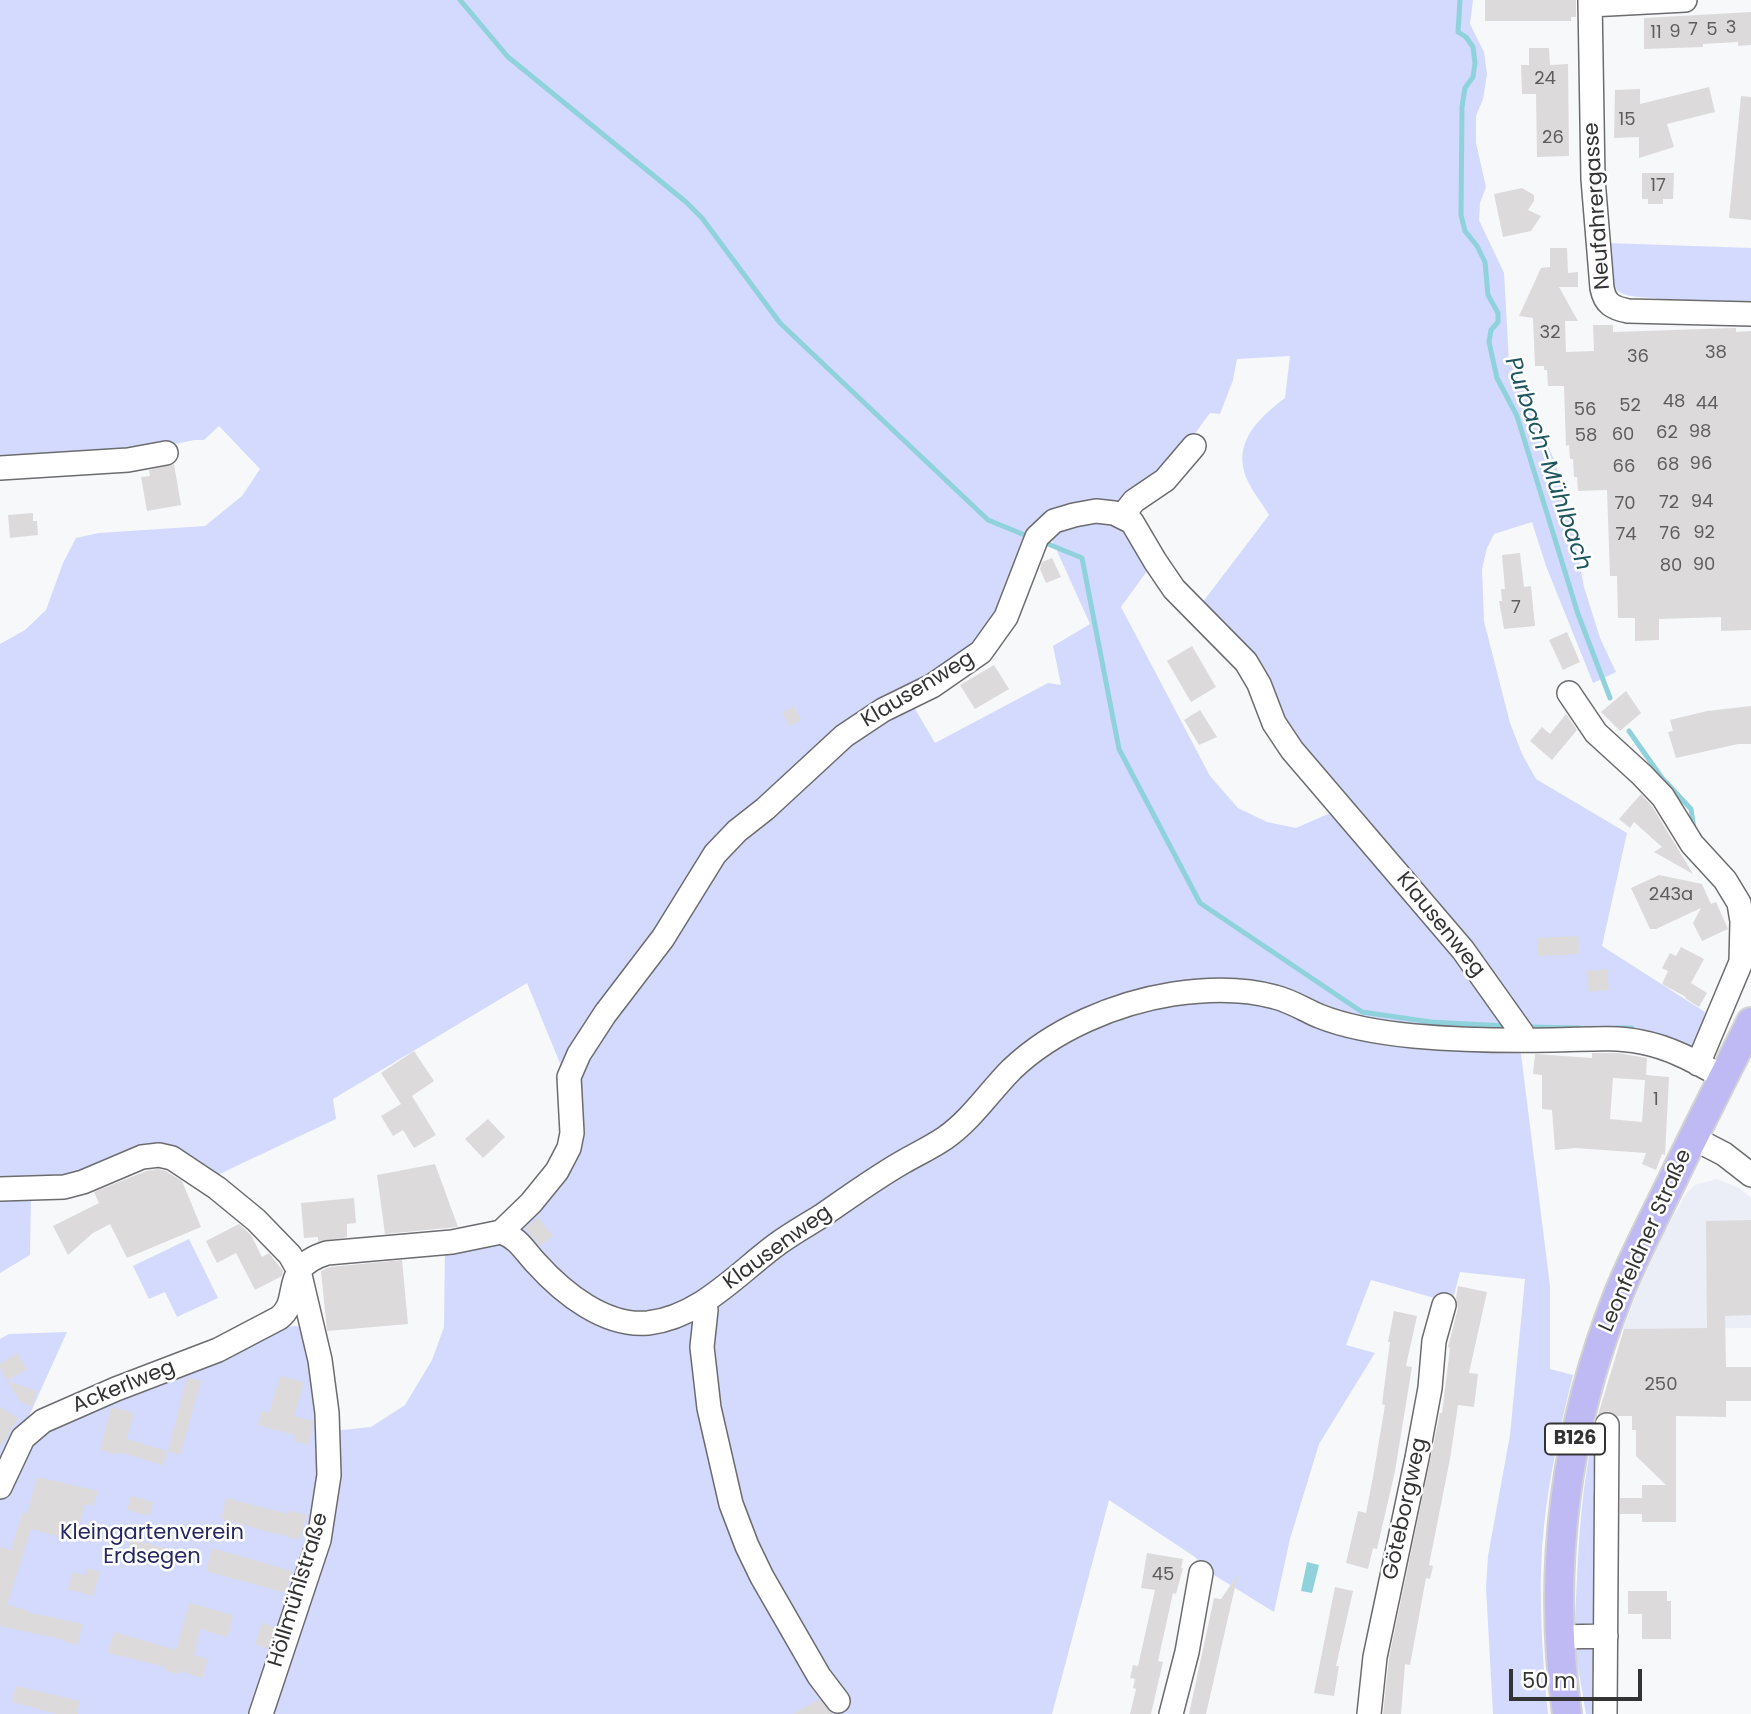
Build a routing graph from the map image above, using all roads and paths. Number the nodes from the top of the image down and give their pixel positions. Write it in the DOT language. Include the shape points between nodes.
graph roads {
  1 [pos="1685,0"];
  2 [pos="1590,3"];
  3 [pos="1751,314"];
  4 [pos="1194,446"];
  5 [pos="166,453"];
  6 [pos="0,468"];
  7 [pos="1122,516"];
  8 [pos="1569,693"];
  9 [pos="1751,1022"];
  10 [pos="1523,1041"];
  11 [pos="1698,1064"];
  12 [pos="1724,1077"];
  13 [pos="1693,1138"];
  14 [pos="1751,1175"];
  15 [pos="0,1189"];
  16 [pos="501,1232"];
  17 [pos="299,1270"];
  18 [pos="704,1302"];
  19 [pos="1444,1305"];
  20 [pos="279,1318"];
  21 [pos="312,1321"];
  22 [pos="1607,1425"];
  23 [pos="0,1487"];
  24 [pos="1201,1573"];
  25 [pos="1606,1636"];
  26 [pos="1559,1637"];
  27 [pos="838,1702"];
  28 [pos="261,1714"];
  29 [pos="1171,1714"];
  30 [pos="1369,1714"];
  31 [pos="1567,1714"];
  32 [pos="1605,1714"];
  1 -- 2 [label="street, Neufahrergasse"];
  2 -- 3 [label="street, Neufahrergasse" via="1592,173 1605,300 1629,311"];
  4 -- 7 [label="street" via="1165,480 1134,501"];
  5 -- 6 [label="street" via="128,460"];
  7 -- 10 [label="street, Klausenweg" via="1132,522 1174,589 1246,662 1292,750 1463,950 1522,1032"];
  7 -- 16 [label="street, Klausenweg" via="1104,511 1054,522 1035,540 1006,617 981,652 844,736 721,847 663,938 579,1054 569,1077 572,1133 566,1155 539,1194"];
  8 -- 11 [label="street" via="1599,736 1658,792 1698,851 1725,880 1742,915 1738,970"];
  9 -- 12 [label="main road, Leonfeldner Straße / B126"];
  10 -- 11 [label="street, Klausenweg" via="1639,1041"];
  10 -- 18 [label="street, Klausenweg" via="1381,1032 1337,1022 1256,993 1189,992 1134,1003 1090,1019 1030,1053 956,1130 784,1240"];
  11 -- 12 [label="street, Klausenweg"];
  12 -- 13 [label="main road, Leonfeldner Straße / B126"];
  13 -- 14 [label="street"];
  13 -- 26 [label="main road, Leonfeldner Straße / B126" via="1620,1292 1583,1402 1562,1521"];
  15 -- 17 [label="street, Höllmühlstraße" via="64,1187 142,1157 172,1158 256,1220"];
  16 -- 17 [label="street" via="452,1242 327,1253"];
  16 -- 18 [label="street, Klausenweg" via="520,1242 545,1273 576,1299 618,1320 656,1321"];
  17 -- 20 [label="street" via="286,1311"];
  17 -- 21 [label="street, Höllmühlstraße"];
  18 -- 27 [label="street" via="702,1347 709,1408 731,1504 762,1577"];
  19 -- 30 [label="street, Göteborgweg" via="1375,1657"];
  20 -- 21 [label="street"];
  20 -- 23 [label="street, Ackerlweg" via="218,1350 43,1420 23,1438"];
  21 -- 28 [label="street, Höllmühlstraße" via="330,1448 326,1505 309,1575"];
  22 -- 25 [label="street"];
  24 -- 29 [label="street"];
  25 -- 26 [label="street"];
  25 -- 32 [label="street"];
  26 -- 31 [label="main road, Leonfeldner Straße / B126"];
}
